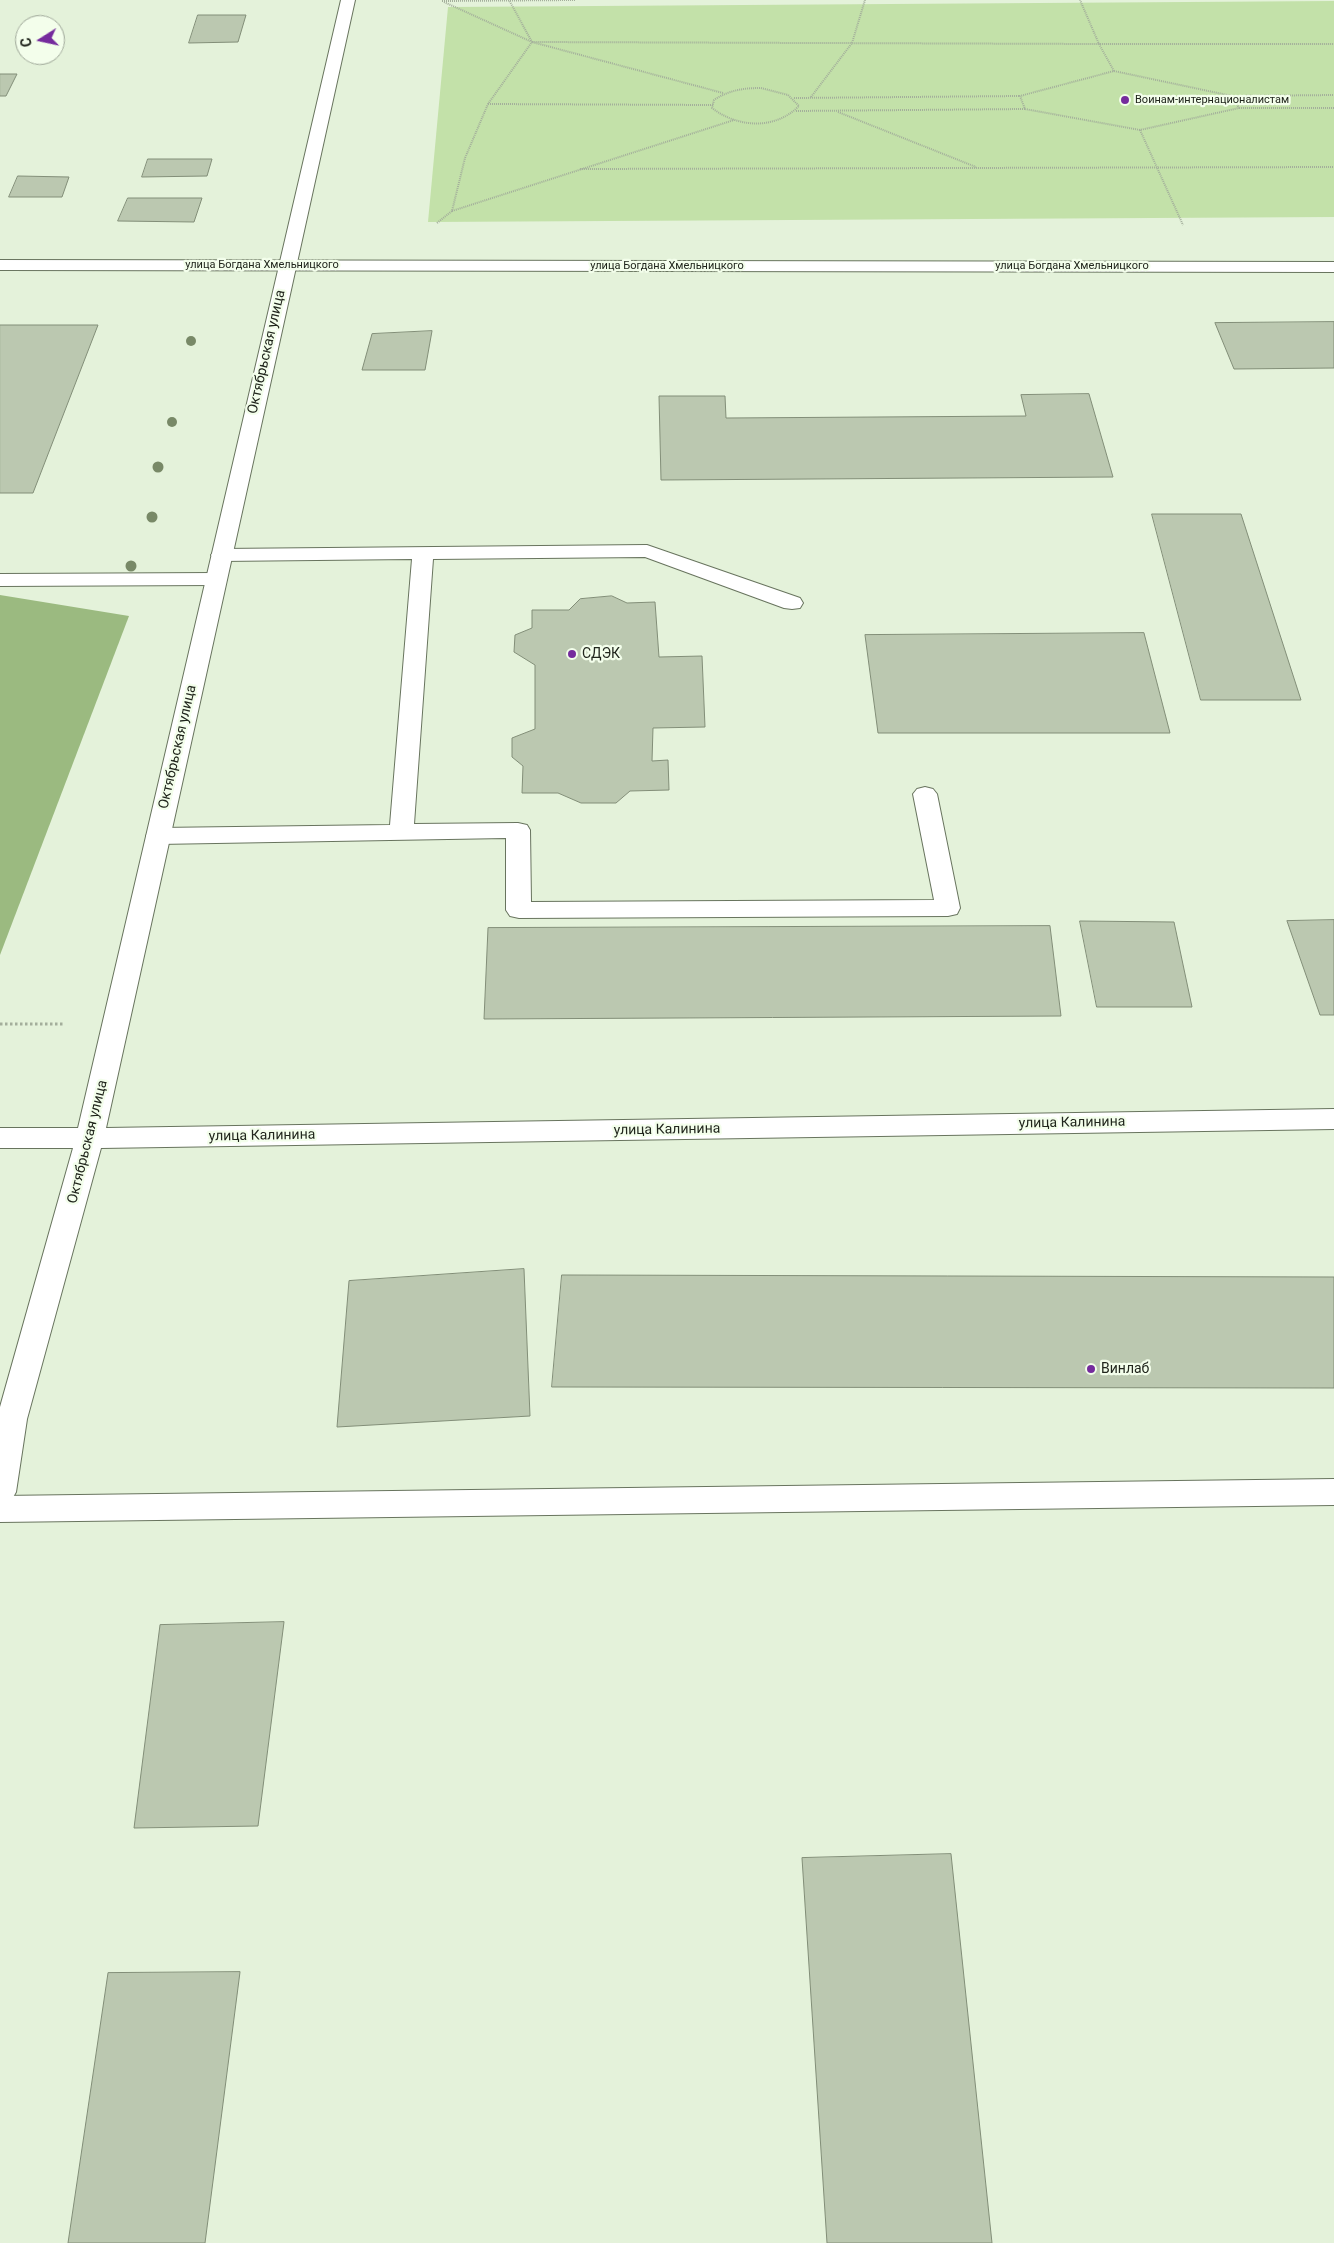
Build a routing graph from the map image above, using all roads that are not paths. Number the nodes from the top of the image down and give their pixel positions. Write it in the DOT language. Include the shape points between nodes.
graph roads {
  1 [pos="348,0"];
  2 [pos="0,265"];
  3 [pos="286,265"];
  4 [pos="1334,267"];
  5 [pos="422,553"];
  6 [pos="222,555"];
  7 [pos="216,579"];
  8 [pos="0,580"];
  9 [pos="792,603"];
  10 [pos="925,794"];
  11 [pos="401,832"];
  12 [pos="158,836"];
  13 [pos="1334,1119"];
  14 [pos="0,1138"];
  15 [pos="90,1138"];
  16 [pos="0,1492"];
  17 [pos="1334,1492"];
  18 [pos="0,1508"];
  1 -- 3 [label="main road, Октябрьская улица"];
  2 -- 3 [label="main road, улица Богдана Хмельницкого"];
  3 -- 4 [label="main road, улица Богдана Хмельницкого"];
  3 -- 6 [label="main road, Октябрьская улица"];
  5 -- 6 [label="main road"];
  5 -- 9 [label="main road" via="647,550"];
  5 -- 11 [label="main road"];
  6 -- 7 [label="main road, Октябрьская улица"];
  7 -- 8 [label="main road"];
  7 -- 12 [label="main road, Октябрьская улица"];
  10 -- 11 [label="main road" via="948,908 519,910 518,830"];
  11 -- 12 [label="main road"];
  12 -- 15 [label="main road, Октябрьская улица"];
  13 -- 15 [label="main road, улица Калинина"];
  14 -- 15 [label="main road, улица Калинина"];
  15 -- 16 [label="main road, Октябрьская улица" via="12,1419"];
  17 -- 18 [label="main road"];
}
